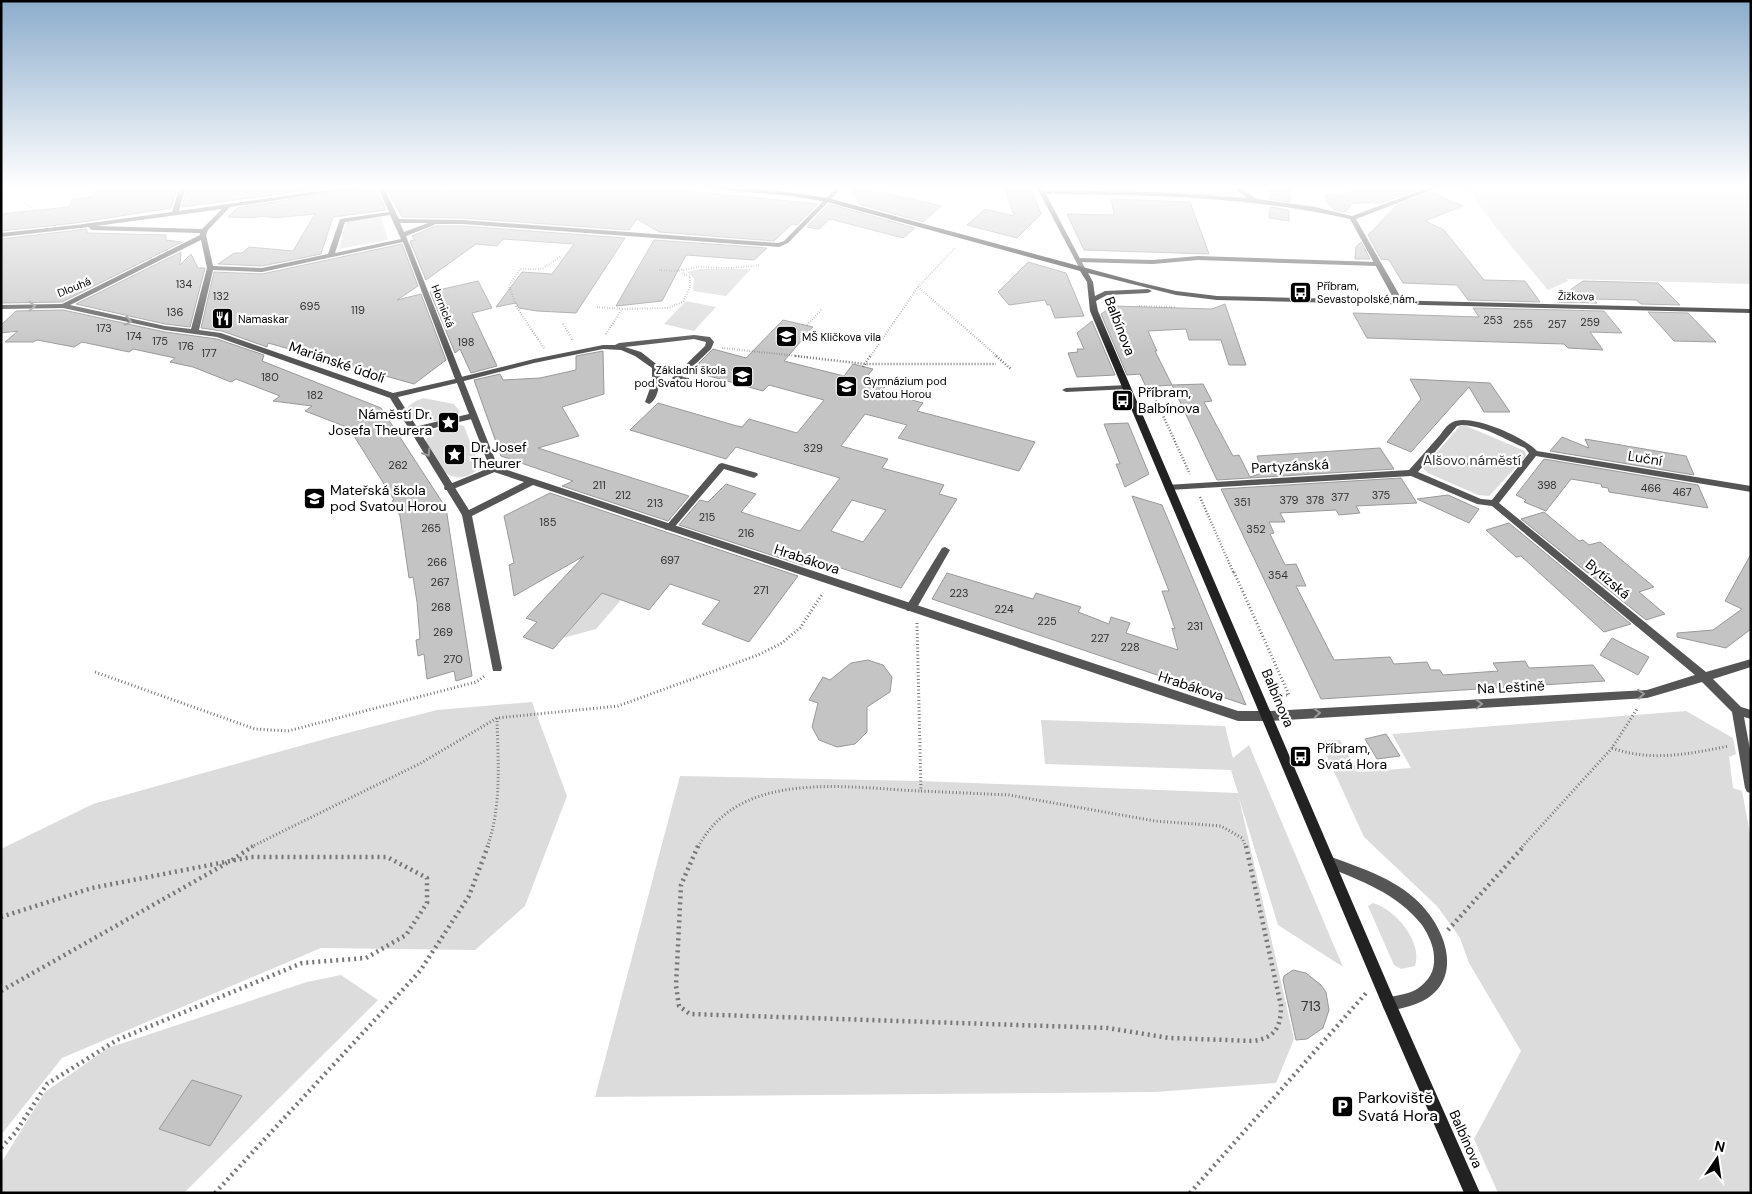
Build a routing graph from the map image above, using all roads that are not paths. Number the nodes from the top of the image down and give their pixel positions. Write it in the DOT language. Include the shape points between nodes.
graph roads {
  1 [pos="189,242"];
  2 [pos="205,242"];
  3 [pos="335,242"];
  4 [pos="388,242"];
  5 [pos="404,242"];
  6 [pos="734,242"];
  7 [pos="786,242"];
  8 [pos="980,242"];
  9 [pos="1068,242"];
  10 [pos="1365,242"];
  11 [pos="331,256"];
  12 [pos="1078,260"];
  13 [pos="1378,264"];
  14 [pos="210,268"];
  15 [pos="1083,270"];
  16 [pos="1176,293"];
  17 [pos="1092,301"];
  18 [pos="1400,303"];
  19 [pos="63,306"];
  20 [pos="1,307"];
  21 [pos="1751,311"];
  22 [pos="195,330"];
  23 [pos="603,347"];
  24 [pos="460,380"];
  25 [pos="686,380"];
  26 [pos="1127,387"];
  27 [pos="1066,390"];
  28 [pos="393,396"];
  29 [pos="649,402"];
  30 [pos="474,416"];
  31 [pos="413,430"];
  32 [pos="1534,453"];
  33 [pos="494,469"];
  34 [pos="1415,469"];
  35 [pos="754,475"];
  36 [pos="531,482"];
  37 [pos="1169,487"];
  38 [pos="448,488"];
  39 [pos="1751,489"];
  40 [pos="1494,503"];
  41 [pos="467,515"];
  42 [pos="669,528"];
  43 [pos="945,550"];
  44 [pos="914,609"];
  45 [pos="1751,663"];
  46 [pos="497,668"];
  47 [pos="1704,677"];
  48 [pos="1737,710"];
  49 [pos="1751,715"];
  50 [pos="1268,716"];
  51 [pos="1751,788"];
  52 [pos="1330,862"];
  53 [pos="1389,1004"];
  54 [pos="1472,1193"];
  1 -- 19 [label="street, Dlouhá"];
  2 -- 14 [label="street"];
  3 -- 11 [label="street"];
  4 -- 11 [label="street"];
  5 -- 24 [label="street, Hornická"];
  6 -- 7 [label="street" via="779,245"];
  8 -- 15 [label="main road"];
  9 -- 12 [label="street"];
  10 -- 13 [label="street"];
  11 -- 14 [label="street" via="262,270"];
  12 -- 13 [label="street" via="1153,262 1198,258"];
  12 -- 15 [label="street"];
  13 -- 18 [label="street"];
  14 -- 22 [label="street"];
  15 -- 16 [label="main road"];
  15 -- 17 [label="main road, Balbínova" via="1090,282"];
  16 -- 17 [label="main road" via="1117,291"];
  16 -- 18 [label="main road, Žižkova" via="1243,300"];
  17 -- 26 [label="main road, Balbínova"];
  18 -- 21 [label="main road, Žižkova"];
  20 -- 19 [label="street, Dlouhá, one-way"];
  19 -- 22 [label="street, Mariánské údolí, one-way" via="165,328"];
  22 -- 28 [label="street, Mariánské údolí" via="218,335"];
  23 -- 24 [label="street"];
  23 -- 25 [label="street" via="694,337 707,339 710,342 708,347 676,378"];
  23 -- 29 [label="street" via="622,348 638,354 656,367 656,383"];
  24 -- 28 [label="street"];
  24 -- 30 [label="street"];
  26 -- 27 [label="street"];
  26 -- 37 [label="main road, Balbínova"];
  28 -- 31 [label="street, Mariánské údolí"];
  30 -- 31 [label="street"];
  30 -- 33 [label="street"];
  31 -- 38 [label="street, Mariánské údolí, one-way"];
  32 -- 34 [label="street" via="1528,446 1472,422 1461,421 1454,424"];
  32 -- 39 [label="street, Luční"];
  32 -- 40 [label="street"];
  33 -- 36 [label="street, Hrabákova"];
  33 -- 38 [label="street"];
  34 -- 37 [label="street, Partyzánská"];
  34 -- 40 [label="street" via="1480,502"];
  35 -- 42 [label="street" via="722,466"];
  36 -- 41 [label="street"];
  36 -- 42 [label="street, Hrabákova"];
  37 -- 50 [label="main road, Balbínova"];
  38 -- 41 [label="street, Mariánské údolí"];
  40 -- 47 [label="street, Bytízská"];
  41 -- 46 [label="street, Mariánské údolí"];
  42 -- 44 [label="street, Hrabákova"];
  43 -- 44 [label="street"];
  44 -- 50 [label="street, Hrabákova" via="1238,716"];
  45 -- 47 [label="street, Na Leštině"];
  47 -- 48 [label="street, Bytízská"];
  50 -- 47 [label="street, Na Leštině, one-way" via="1647,694"];
  48 -- 49 [label="street"];
  48 -- 51 [label="street"];
  50 -- 52 [label="main road, Balbínova"];
  52 -- 53 [label="main road, Balbínova"];
  52 -- 53 [label="street" via="1396,891 1421,911 1439,940 1442,962 1437,979 1422,994"];
  53 -- 54 [label="main road, Balbínova"];
}
